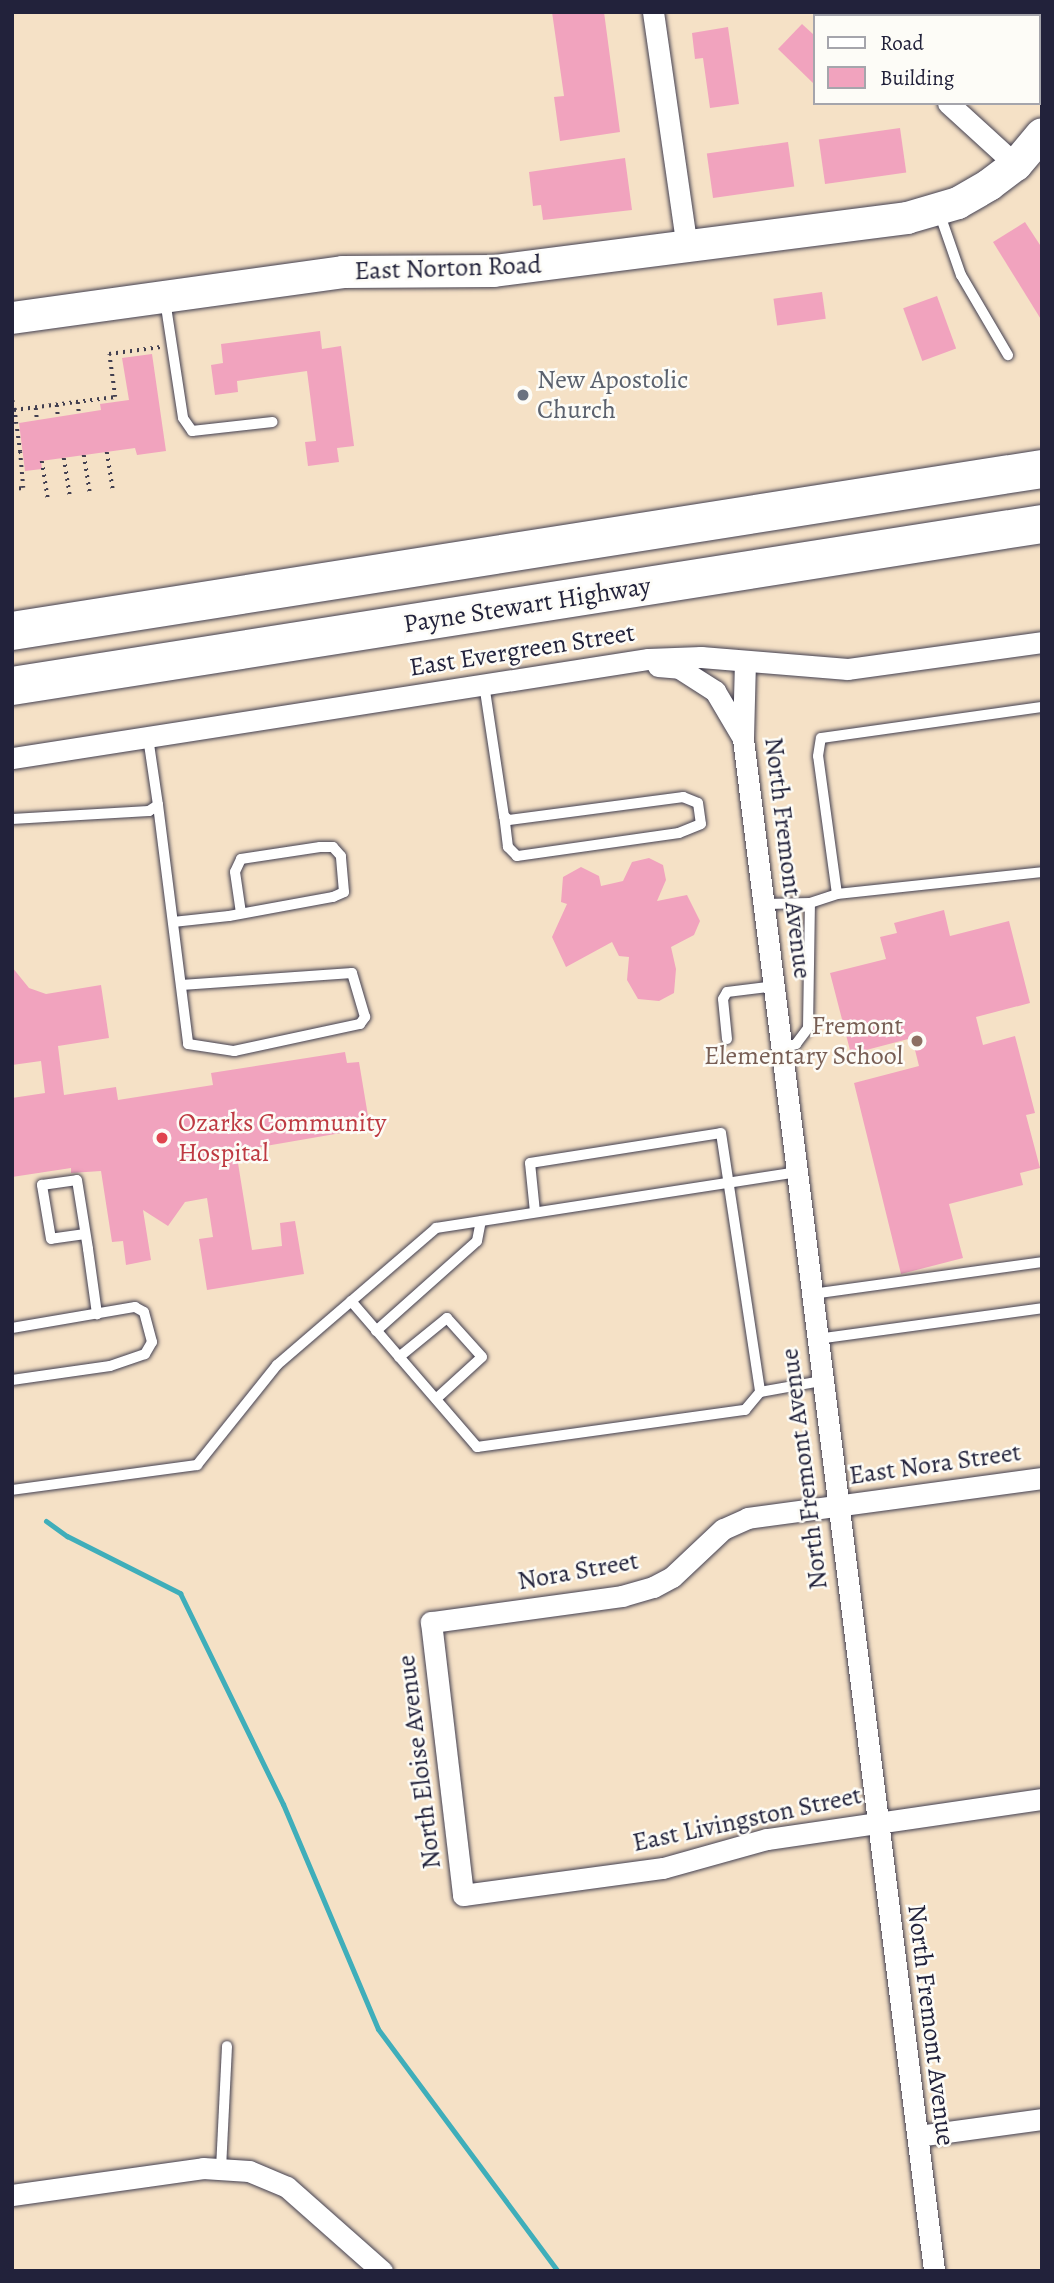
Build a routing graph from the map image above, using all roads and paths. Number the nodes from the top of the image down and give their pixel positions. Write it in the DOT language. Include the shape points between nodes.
graph roads {
  1 [pos="653,12"];
  2 [pos="950,105"];
  3 [pos="1042,134"];
  4 [pos="1016,165"];
  5 [pos="931,211"];
  6 [pos="687,247"];
  7 [pos="164,297"];
  8 [pos="12,318"];
  9 [pos="172,345"];
  10 [pos="1008,355"];
  11 [pos="12,393"];
  12 [pos="78,402"];
  13 [pos="13,404"];
  14 [pos="57,405"];
  15 [pos="36,408"];
  16 [pos="14,410"];
  17 [pos="79,413"];
  18 [pos="58,416"];
  19 [pos="37,419"];
  20 [pos="272,422"];
  21 [pos="14,425"];
  22 [pos="20,452"];
  23 [pos="107,452"];
  24 [pos="12,453"];
  25 [pos="84,455"];
  26 [pos="64,458"];
  27 [pos="42,461"];
  28 [pos="1042,469"];
  29 [pos="12,489"];
  30 [pos="113,491"];
  31 [pos="90,494"];
  32 [pos="70,497"];
  33 [pos="48,500"];
  34 [pos="1042,524"];
  35 [pos="12,631"];
  36 [pos="1042,642"];
  37 [pos="745,660"];
  38 [pos="621,663"];
  39 [pos="484,684"];
  40 [pos="12,686"];
  41 [pos="1042,707"];
  42 [pos="148,737"];
  43 [pos="743,739"];
  44 [pos="12,758"];
  45 [pos="158,805"];
  46 [pos="504,816"];
  47 [pos="12,819"];
  48 [pos="1042,872"];
  49 [pos="837,894"];
  50 [pos="810,903"];
  51 [pos="766,904"];
  52 [pos="242,913"];
  53 [pos="173,922"];
  54 [pos="181,985"];
  55 [pos="776,986"];
  56 [pos="727,1039"];
  57 [pos="783,1048"];
  58 [pos="798,1172"];
  59 [pos="728,1183"];
  60 [pos="536,1212"];
  61 [pos="481,1221"];
  62 [pos="85,1234"];
  63 [pos="1042,1262"];
  64 [pos="811,1294"];
  65 [pos="351,1301"];
  66 [pos="1042,1308"];
  67 [pos="97,1314"];
  68 [pos="12,1328"];
  69 [pos="376,1331"];
  70 [pos="817,1339"];
  71 [pos="399,1357"];
  72 [pos="12,1380"];
  73 [pos="822,1381"];
  74 [pos="760,1392"];
  75 [pos="436,1399"];
  76 [pos="1042,1478"];
  77 [pos="12,1490"];
  78 [pos="836,1506"];
  79 [pos="431,1622"];
  80 [pos="1042,1799"];
  81 [pos="876,1821"];
  82 [pos="463,1895"];
  83 [pos="227,2046"];
  84 [pos="1042,2119"];
  85 [pos="918,2136"];
  86 [pos="220,2169"];
  87 [pos="12,2195"];
  88 [pos="382,2271"];
  89 [pos="934,2271"];
  1 -- 6 [label="street"];
  2 -- 4 [label="street"];
  3 -- 4 [label="main road, East Norton Road"];
  4 -- 5 [label="main road, East Norton Road" via="974,194"];
  5 -- 6 [label="main road, East Norton Road"];
  5 -- 10 [label="lane" via="961,275"];
  6 -- 7 [label="main road, East Norton Road" via="494,271 344,272"];
  7 -- 8 [label="main road, East Norton Road"];
  7 -- 9 [label="lane"];
  9 -- 12 [label="path" via="109,354 115,397"];
  9 -- 20 [label="lane" via="183,418 192,432"];
  11 -- 13 [label="path"];
  12 -- 14 [label="path"];
  12 -- 17 [label="path"];
  13 -- 16 [label="path"];
  14 -- 15 [label="path"];
  14 -- 18 [label="path"];
  15 -- 16 [label="path"];
  15 -- 19 [label="path"];
  16 -- 21 [label="path"];
  21 -- 22 [label="path"];
  22 -- 24 [label="path"];
  22 -- 29 [label="path" via="23,488"];
  23 -- 30 [label="path"];
  25 -- 31 [label="path"];
  26 -- 32 [label="path"];
  27 -- 33 [label="path"];
  28 -- 35 [label="highway, Payne Stewart Highway"];
  34 -- 40 [label="highway, Payne Stewart Highway"];
  36 -- 37 [label="street, East Evergreen Street" via="874,668 822,669"];
  37 -- 38 [label="street, East Evergreen Street" via="674,657"];
  37 -- 43 [label="street, North Fremont Avenue"];
  38 -- 39 [label="street, East Evergreen Street"];
  38 -- 43 [label="street" via="679,668 699,679 717,693"];
  39 -- 42 [label="street, East Evergreen Street"];
  39 -- 46 [label="lane"];
  41 -- 49 [label="lane" via="821,738 818,756"];
  42 -- 44 [label="street, East Evergreen Street"];
  42 -- 45 [label="lane"];
  43 -- 51 [label="street, North Fremont Avenue"];
  45 -- 47 [label="lane" via="149,811"];
  45 -- 53 [label="lane"];
  46 -- 46 [label="lane" via="516,821 683,797 698,803 701,824 679,833 517,856 508,847"];
  48 -- 49 [label="lane"];
  49 -- 50 [label="lane"];
  50 -- 51 [label="lane"];
  50 -- 57 [label="lane" via="808,1028 796,1044"];
  51 -- 55 [label="street, North Fremont Avenue"];
  52 -- 52 [label="lane" via="344,892 341,856 333,848 320,848 241,859 235,872"];
  52 -- 53 [label="lane"];
  53 -- 54 [label="lane"];
  54 -- 54 [label="lane" via="352,973 365,1017 360,1024 234,1051 188,1044"];
  55 -- 56 [label="lane" via="727,992 723,999"];
  55 -- 57 [label="street, North Fremont Avenue"];
  57 -- 58 [label="street, North Fremont Avenue"];
  58 -- 59 [label="lane"];
  58 -- 64 [label="street, North Fremont Avenue"];
  59 -- 60 [label="lane"];
  59 -- 60 [label="lane" via="721,1133 530,1163"];
  59 -- 74 [label="lane"];
  60 -- 61 [label="lane"];
  61 -- 65 [label="lane" via="436,1228"];
  61 -- 69 [label="lane" via="477,1241"];
  62 -- 62 [label="lane" via="76,1180 42,1185 51,1239"];
  62 -- 67 [label="lane"];
  63 -- 64 [label="lane"];
  64 -- 70 [label="street, North Fremont Avenue"];
  65 -- 69 [label="lane"];
  65 -- 77 [label="lane" via="277,1365 197,1465"];
  66 -- 70 [label="lane"];
  67 -- 68 [label="lane"];
  67 -- 72 [label="lane" via="135,1307 144,1312 152,1342 145,1354 110,1366"];
  69 -- 71 [label="lane"];
  70 -- 73 [label="street, North Fremont Avenue"];
  71 -- 75 [label="lane"];
  71 -- 75 [label="lane" via="447,1318 482,1357"];
  73 -- 74 [label="lane"];
  73 -- 78 [label="street, North Fremont Avenue"];
  74 -- 75 [label="lane" via="745,1410 477,1447"];
  76 -- 78 [label="street, East Nora Street"];
  78 -- 79 [label="street, Nora Street" via="748,1518 723,1529 672,1577 622,1596"];
  78 -- 81 [label="street, North Fremont Avenue"];
  79 -- 82 [label="street, North Eloise Avenue"];
  80 -- 81 [label="street, East Livingston Street"];
  81 -- 82 [label="street, East Livingston Street" via="767,1839 663,1868"];
  81 -- 85 [label="street, North Fremont Avenue"];
  83 -- 86 [label="lane"];
  84 -- 85 [label="street"];
  85 -- 89 [label="street, North Fremont Avenue"];
  86 -- 87 [label="street"];
  86 -- 88 [label="street" via="249,2171 287,2187"];
}
